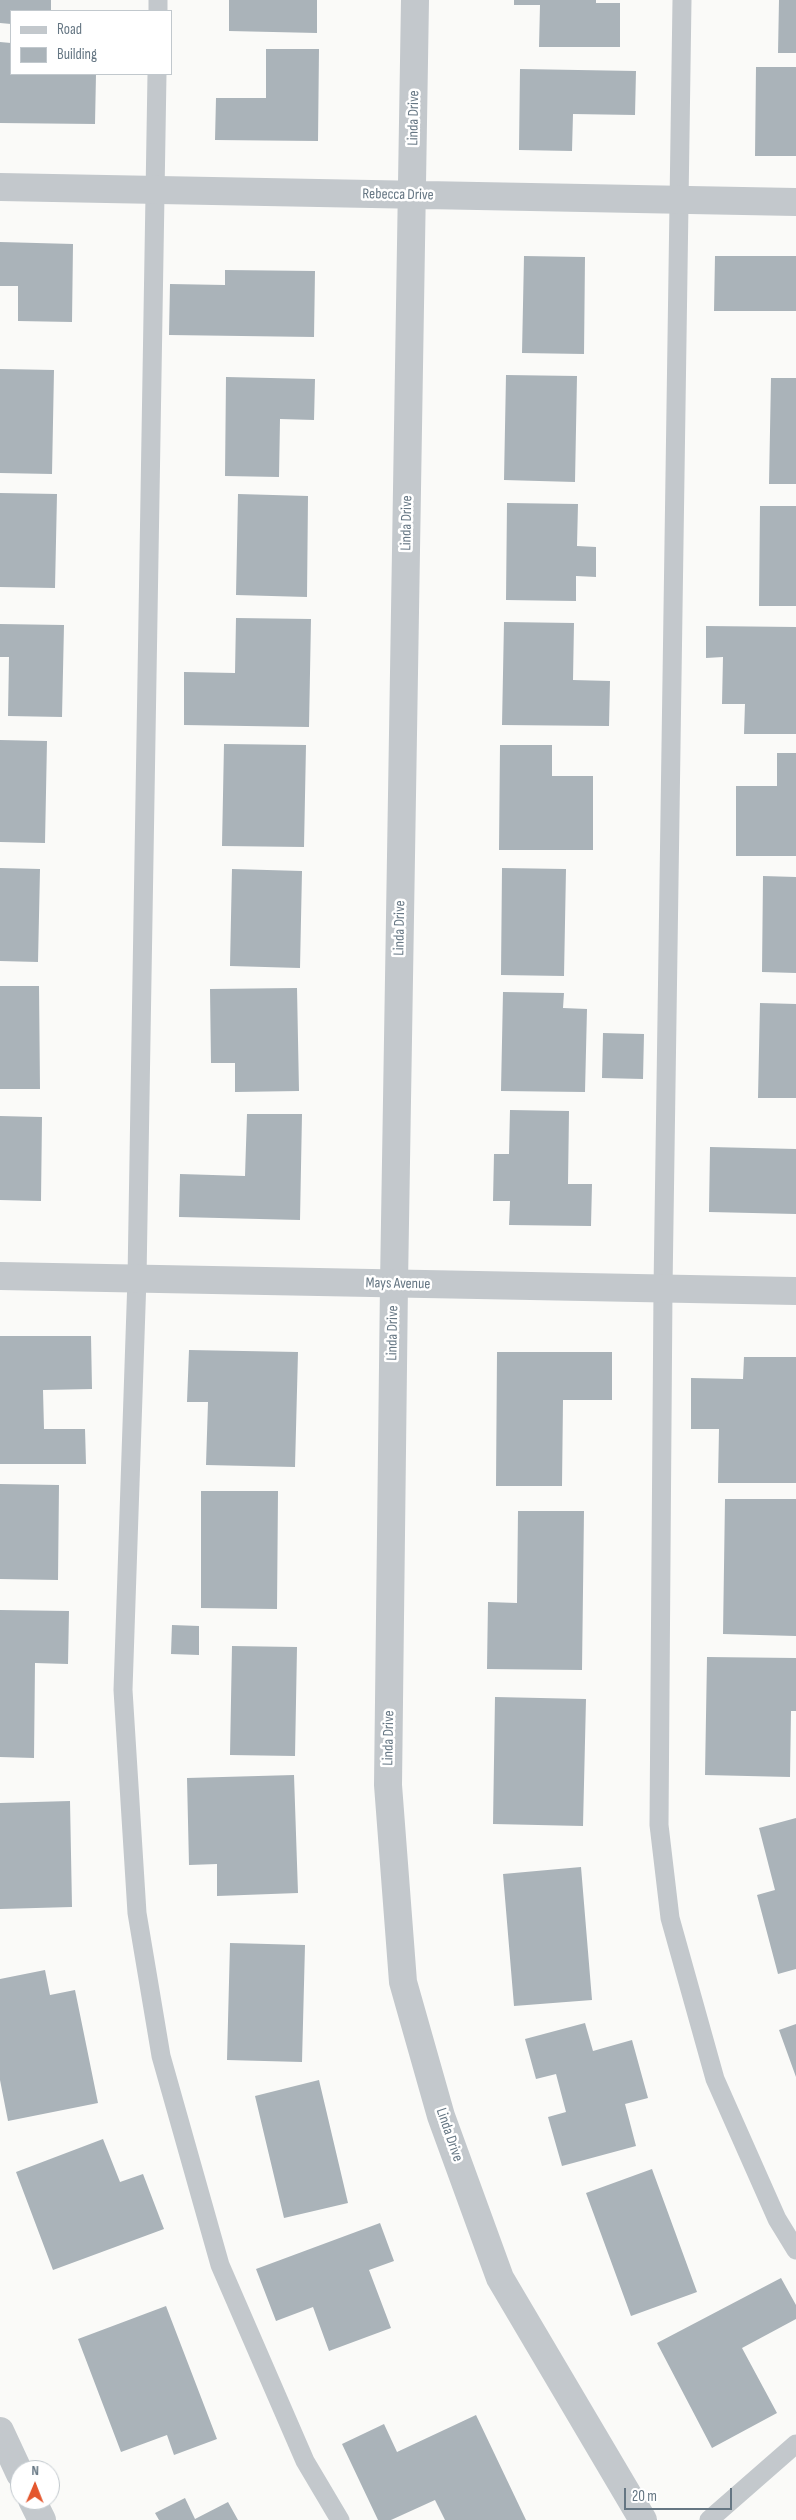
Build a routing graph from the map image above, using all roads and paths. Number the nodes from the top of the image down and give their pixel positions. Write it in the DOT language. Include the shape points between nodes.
graph roads {
  1 [pos="415,0"];
  2 [pos="682,0"];
  3 [pos="158,75"];
  4 [pos="0,187"];
  5 [pos="156,190"];
  6 [pos="412,196"];
  7 [pos="680,200"];
  8 [pos="796,202"];
  9 [pos="0,1276"];
  10 [pos="137,1278"];
  11 [pos="394,1283"];
  12 [pos="663,1289"];
  13 [pos="796,1291"];
  14 [pos="796,2250"];
  15 [pos="0,2431"];
  16 [pos="796,2444"];
  17 [pos="13,2460"];
  18 [pos="340,2520"];
  19 [pos="643,2520"];
  20 [pos="709,2520"];
  1 -- 6 [label="street, Linda Drive"];
  2 -- 7 [label="lane"];
  3 -- 5 [label="lane"];
  4 -- 5 [label="street, Rebecca Drive"];
  5 -- 6 [label="street, Rebecca Drive"];
  5 -- 10 [label="lane"];
  6 -- 7 [label="street, Rebecca Drive"];
  6 -- 11 [label="street, Linda Drive"];
  7 -- 8 [label="street, Rebecca Drive"];
  7 -- 12 [label="lane"];
  9 -- 10 [label="street, Mays Avenue"];
  10 -- 11 [label="street, Mays Avenue"];
  10 -- 18 [label="lane" via="123,1690 137,1913 161,2056 220,2265 305,2461"];
  11 -- 12 [label="street, Mays Avenue"];
  11 -- 19 [label="street, Linda Drive" via="388,1785 403,1982 441,2116 500,2278"];
  12 -- 13 [label="street, Mays Avenue"];
  12 -- 14 [label="lane" via="659,1825 670,1918 715,2079 777,2219"];
  15 -- 17 [label="street"];
  16 -- 20 [label="lane"];
}
